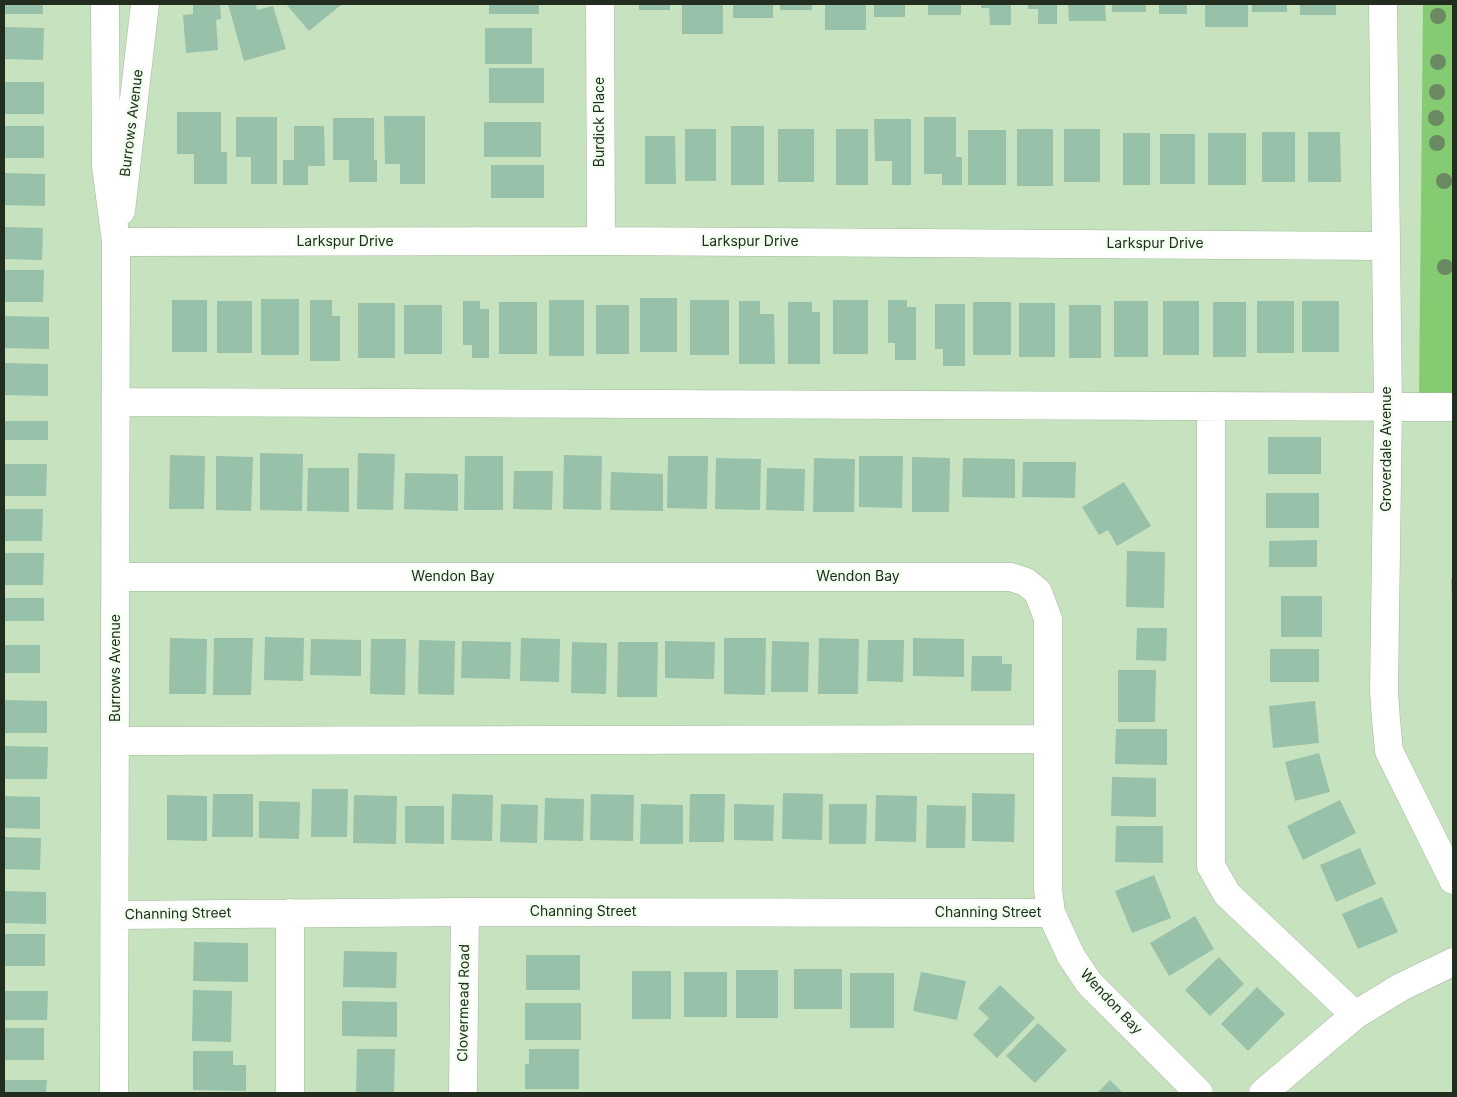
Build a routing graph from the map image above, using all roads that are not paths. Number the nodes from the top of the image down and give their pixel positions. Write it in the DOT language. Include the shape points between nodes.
graph roads {
  1 [pos="105,4"];
  2 [pos="146,4"];
  3 [pos="600,4"];
  4 [pos="1383,4"];
  5 [pos="600,241"];
  6 [pos="116,242"];
  7 [pos="1385,246"];
  8 [pos="116,402"];
  9 [pos="1211,406"];
  10 [pos="1388,407"];
  11 [pos="1453,407"];
  12 [pos="116,577"];
  13 [pos="1048,739"];
  14 [pos="116,741"];
  15 [pos="1453,880"];
  16 [pos="465,912"];
  17 [pos="290,913"];
  18 [pos="1051,913"];
  19 [pos="115,915"];
  20 [pos="1453,962"];
  21 [pos="1355,1015"];
  22 [pos="114,1093"];
  23 [pos="290,1093"];
  24 [pos="463,1093"];
  25 [pos="1199,1093"];
  26 [pos="1263,1093"];
  1 -- 6 [label="street, Burrows Avenue" via="106,166"];
  2 -- 6 [label="street, Burrows Avenue"];
  3 -- 5 [label="street, Burdick Place"];
  4 -- 7 [label="street, Groverdale Avenue"];
  5 -- 6 [label="street, Larkspur Drive"];
  5 -- 7 [label="street, Larkspur Drive"];
  6 -- 8 [label="street, Burrows Avenue"];
  7 -- 10 [label="street, Groverdale Avenue"];
  8 -- 9 [label="street"];
  8 -- 12 [label="street, Burrows Avenue"];
  9 -- 10 [label="street"];
  9 -- 21 [label="street" via="1211,866 1228,894"];
  10 -- 11 [label="street"];
  10 -- 15 [label="street, Groverdale Avenue" via="1384,691 1390,751"];
  12 -- 13 [label="street, Wendon Bay" via="1011,577 1026,582 1038,592 1048,619"];
  12 -- 14 [label="street, Burrows Avenue"];
  13 -- 14 [label="street"];
  13 -- 18 [label="street, Wendon Bay" via="1048,889"];
  14 -- 19 [label="street, Burrows Avenue"];
  16 -- 17 [label="street, Channing Street"];
  16 -- 18 [label="street, Channing Street"];
  16 -- 24 [label="street, Clovermead Road"];
  17 -- 19 [label="street, Channing Street"];
  17 -- 23 [label="street"];
  18 -- 25 [label="street, Wendon Bay" via="1071,956 1089,983"];
  19 -- 22 [label="street, Burrows Avenue"];
  20 -- 21 [label="street" via="1401,987"];
  21 -- 26 [label="street"];
}
